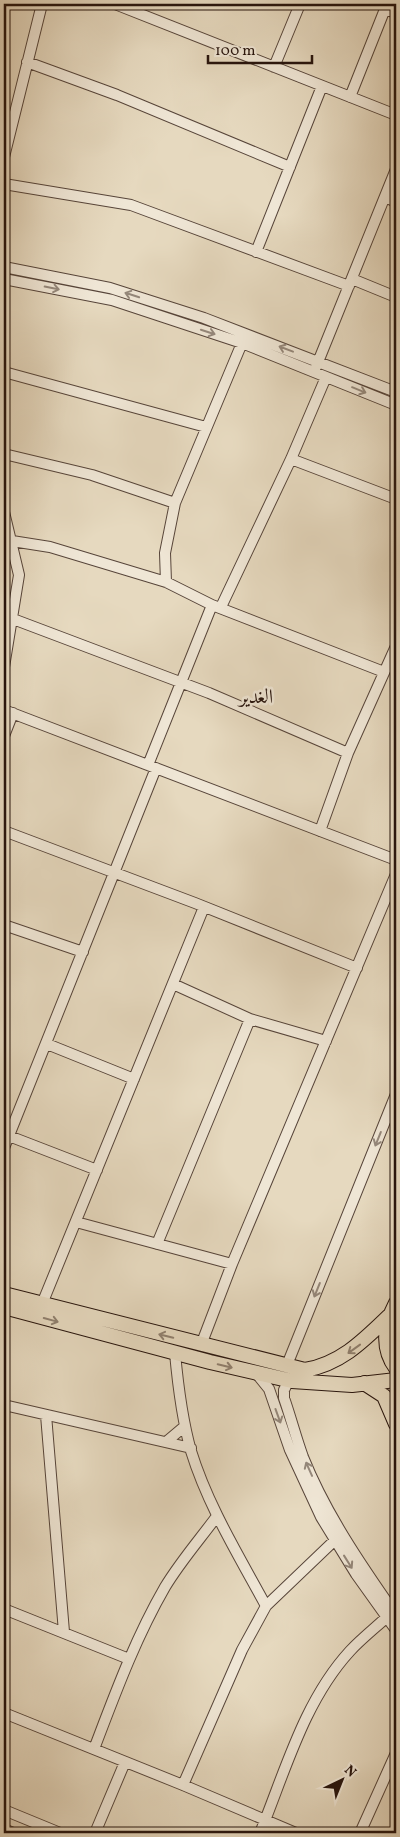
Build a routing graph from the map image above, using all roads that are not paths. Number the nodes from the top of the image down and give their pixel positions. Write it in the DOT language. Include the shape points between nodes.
graph roads {
  1 [pos="42,4"];
  2 [pos="115,4"];
  3 [pos="300,4"];
  4 [pos="386,6"];
  5 [pos="396,14"];
  6 [pos="27,62"];
  7 [pos="274,67"];
  8 [pos="322,86"];
  9 [pos="350,97"];
  10 [pos="396,115"];
  11 [pos="4,157"];
  12 [pos="290,167"];
  13 [pos="396,169"];
  14 [pos="4,184"];
  15 [pos="385,197"];
  16 [pos="396,202"];
  17 [pos="256,252"];
  18 [pos="4,267"];
  19 [pos="4,279"];
  20 [pos="350,282"];
  21 [pos="396,297"];
  22 [pos="242,343"];
  23 [pos="318,361"];
  24 [pos="4,372"];
  25 [pos="314,372"];
  26 [pos="326,377"];
  27 [pos="396,392"];
  28 [pos="396,405"];
  29 [pos="206,427"];
  30 [pos="4,454"];
  31 [pos="292,459"];
  32 [pos="396,499"];
  33 [pos="175,503"];
  34 [pos="4,512"];
  35 [pos="12,541"];
  36 [pos="166,582"];
  37 [pos="217,606"];
  38 [pos="13,619"];
  39 [pos="396,646"];
  40 [pos="4,667"];
  41 [pos="384,672"];
  42 [pos="182,683"];
  43 [pos="8,711"];
  44 [pos="4,736"];
  45 [pos="348,754"];
  46 [pos="152,766"];
  47 [pos="4,831"];
  48 [pos="320,831"];
  49 [pos="396,860"];
  50 [pos="115,873"];
  51 [pos="396,874"];
  52 [pos="204,907"];
  53 [pos="4,925"];
  54 [pos="83,952"];
  55 [pos="357,968"];
  56 [pos="173,984"];
  57 [pos="250,1018"];
  58 [pos="326,1042"];
  59 [pos="47,1044"];
  60 [pos="134,1079"];
  61 [pos="396,1094"];
  62 [pos="9,1136"];
  63 [pos="4,1148"];
  64 [pos="97,1170"];
  65 [pos="76,1222"];
  66 [pos="157,1244"];
  67 [pos="232,1264"];
  68 [pos="4,1294"];
  69 [pos="396,1303"];
  70 [pos="42,1304"];
  71 [pos="4,1308"];
  72 [pos="389,1316"];
  73 [pos="201,1345"];
  74 [pos="174,1353"];
  75 [pos="287,1365"];
  76 [pos="396,1368"];
  77 [pos="256,1373"];
  78 [pos="289,1380"];
  79 [pos="396,1380"];
  80 [pos="364,1383"];
  81 [pos="4,1406"];
  82 [pos="46,1415"];
  83 [pos="396,1424"];
  84 [pos="185,1426"];
  85 [pos="166,1442"];
  86 [pos="191,1448"];
  87 [pos="217,1516"];
  88 [pos="335,1540"];
  89 [pos="266,1606"];
  90 [pos="4,1610"];
  91 [pos="392,1616"];
  92 [pos="396,1630"];
  93 [pos="64,1632"];
  94 [pos="129,1659"];
  95 [pos="4,1713"];
  96 [pos="94,1749"];
  97 [pos="396,1753"];
  98 [pos="125,1762"];
  99 [pos="183,1785"];
  100 [pos="4,1810"];
  101 [pos="265,1820"];
  102 [pos="4,1830"];
  103 [pos="13,1833"];
  104 [pos="60,1833"];
  105 [pos="95,1833"];
  106 [pos="260,1833"];
  107 [pos="296,1833"];
  108 [pos="360,1833"];
  1 -- 6 [label="street"];
  2 -- 7 [label="street"];
  3 -- 7 [label="street"];
  4 -- 5 [label="street"];
  4 -- 9 [label="street"];
  6 -- 11 [label="street"];
  6 -- 12 [label="street" via="117,95"];
  7 -- 8 [label="street"];
  8 -- 9 [label="street"];
  8 -- 12 [label="street"];
  9 -- 10 [label="street"];
  12 -- 17 [label="street"];
  13 -- 15 [label="street"];
  14 -- 17 [label="street" via="132,206"];
  15 -- 16 [label="street"];
  15 -- 20 [label="street"];
  17 -- 20 [label="street"];
  23 -- 18 [label="street, one-way" via="204,318 110,288"];
  19 -- 22 [label="street, one-way" via="112,300"];
  20 -- 21 [label="street"];
  20 -- 23 [label="street"];
  22 -- 25 [label="street"];
  22 -- 29 [label="street"];
  23 -- 25 [label="street"];
  23 -- 27 [label="street"];
  24 -- 29 [label="street"];
  25 -- 26 [label="street"];
  26 -- 28 [label="street, one-way"];
  26 -- 31 [label="street"];
  29 -- 33 [label="street"];
  30 -- 33 [label="street" via="92,475"];
  31 -- 32 [label="street"];
  31 -- 37 [label="street"];
  33 -- 36 [label="street" via="165,553"];
  34 -- 35 [label="street"];
  35 -- 36 [label="street" via="50,547"];
  35 -- 38 [label="street" via="19,575"];
  36 -- 37 [label="street"];
  37 -- 41 [label="street"];
  37 -- 42 [label="street"];
  38 -- 40 [label="street"];
  38 -- 42 [label="street"];
  39 -- 41 [label="street"];
  41 -- 45 [label="street"];
  42 -- 45 [label="street"];
  42 -- 46 [label="street"];
  43 -- 44 [label="street"];
  43 -- 46 [label="street"];
  45 -- 48 [label="street"];
  46 -- 48 [label="street"];
  46 -- 50 [label="street"];
  47 -- 50 [label="street"];
  48 -- 49 [label="street"];
  50 -- 52 [label="street"];
  50 -- 54 [label="street"];
  51 -- 55 [label="street"];
  52 -- 55 [label="street"];
  52 -- 56 [label="street"];
  53 -- 54 [label="street"];
  54 -- 59 [label="street"];
  55 -- 58 [label="street"];
  56 -- 57 [label="street"];
  56 -- 60 [label="street"];
  57 -- 58 [label="street"];
  57 -- 66 [label="street"];
  58 -- 67 [label="street"];
  59 -- 60 [label="street"];
  59 -- 62 [label="street"];
  60 -- 64 [label="street"];
  61 -- 75 [label="street, one-way"];
  62 -- 63 [label="street"];
  62 -- 64 [label="street"];
  64 -- 65 [label="street"];
  65 -- 66 [label="street"];
  65 -- 70 [label="street"];
  66 -- 67 [label="street"];
  67 -- 73 [label="street"];
  68 -- 70 [label="main road"];
  69 -- 72 [label="main road"];
  73 -- 70 [label="main road, one-way"];
  71 -- 74 [label="main road, one-way"];
  72 -- 75 [label="main road, one-way" via="358,1346 327,1364 305,1370"];
  72 -- 76 [label="main road" via="387,1348"];
  73 -- 75 [label="main road"];
  74 -- 77 [label="main road, one-way"];
  74 -- 84 [label="street"];
  77 -- 78 [label="main road"];
  77 -- 88 [label="street, one-way" via="269,1389 290,1450"];
  78 -- 80 [label="main road"];
  91 -- 78 [label="street, one-way" via="343,1537 302,1455 284,1398"];
  79 -- 80 [label="main road"];
  80 -- 83 [label="main road" via="384,1396"];
  81 -- 82 [label="street"];
  82 -- 85 [label="street"];
  82 -- 93 [label="street"];
  84 -- 85 [label="street"];
  84 -- 86 [label="street"];
  85 -- 86 [label="street"];
  86 -- 87 [label="street"];
  87 -- 89 [label="street"];
  87 -- 94 [label="street" via="166,1586"];
  88 -- 89 [label="street"];
  88 -- 91 [label="street, one-way"];
  89 -- 99 [label="street" via="242,1650"];
  90 -- 93 [label="street"];
  91 -- 92 [label="street"];
  91 -- 101 [label="street" via="350,1652 323,1688 302,1727"];
  93 -- 94 [label="street"];
  94 -- 96 [label="street"];
  95 -- 96 [label="street"];
  96 -- 98 [label="street"];
  97 -- 108 [label="street"];
  98 -- 99 [label="street"];
  98 -- 105 [label="street"];
  99 -- 101 [label="street"];
  100 -- 104 [label="street"];
  101 -- 106 [label="street"];
  101 -- 107 [label="street"];
  102 -- 103 [label="street"];
}
